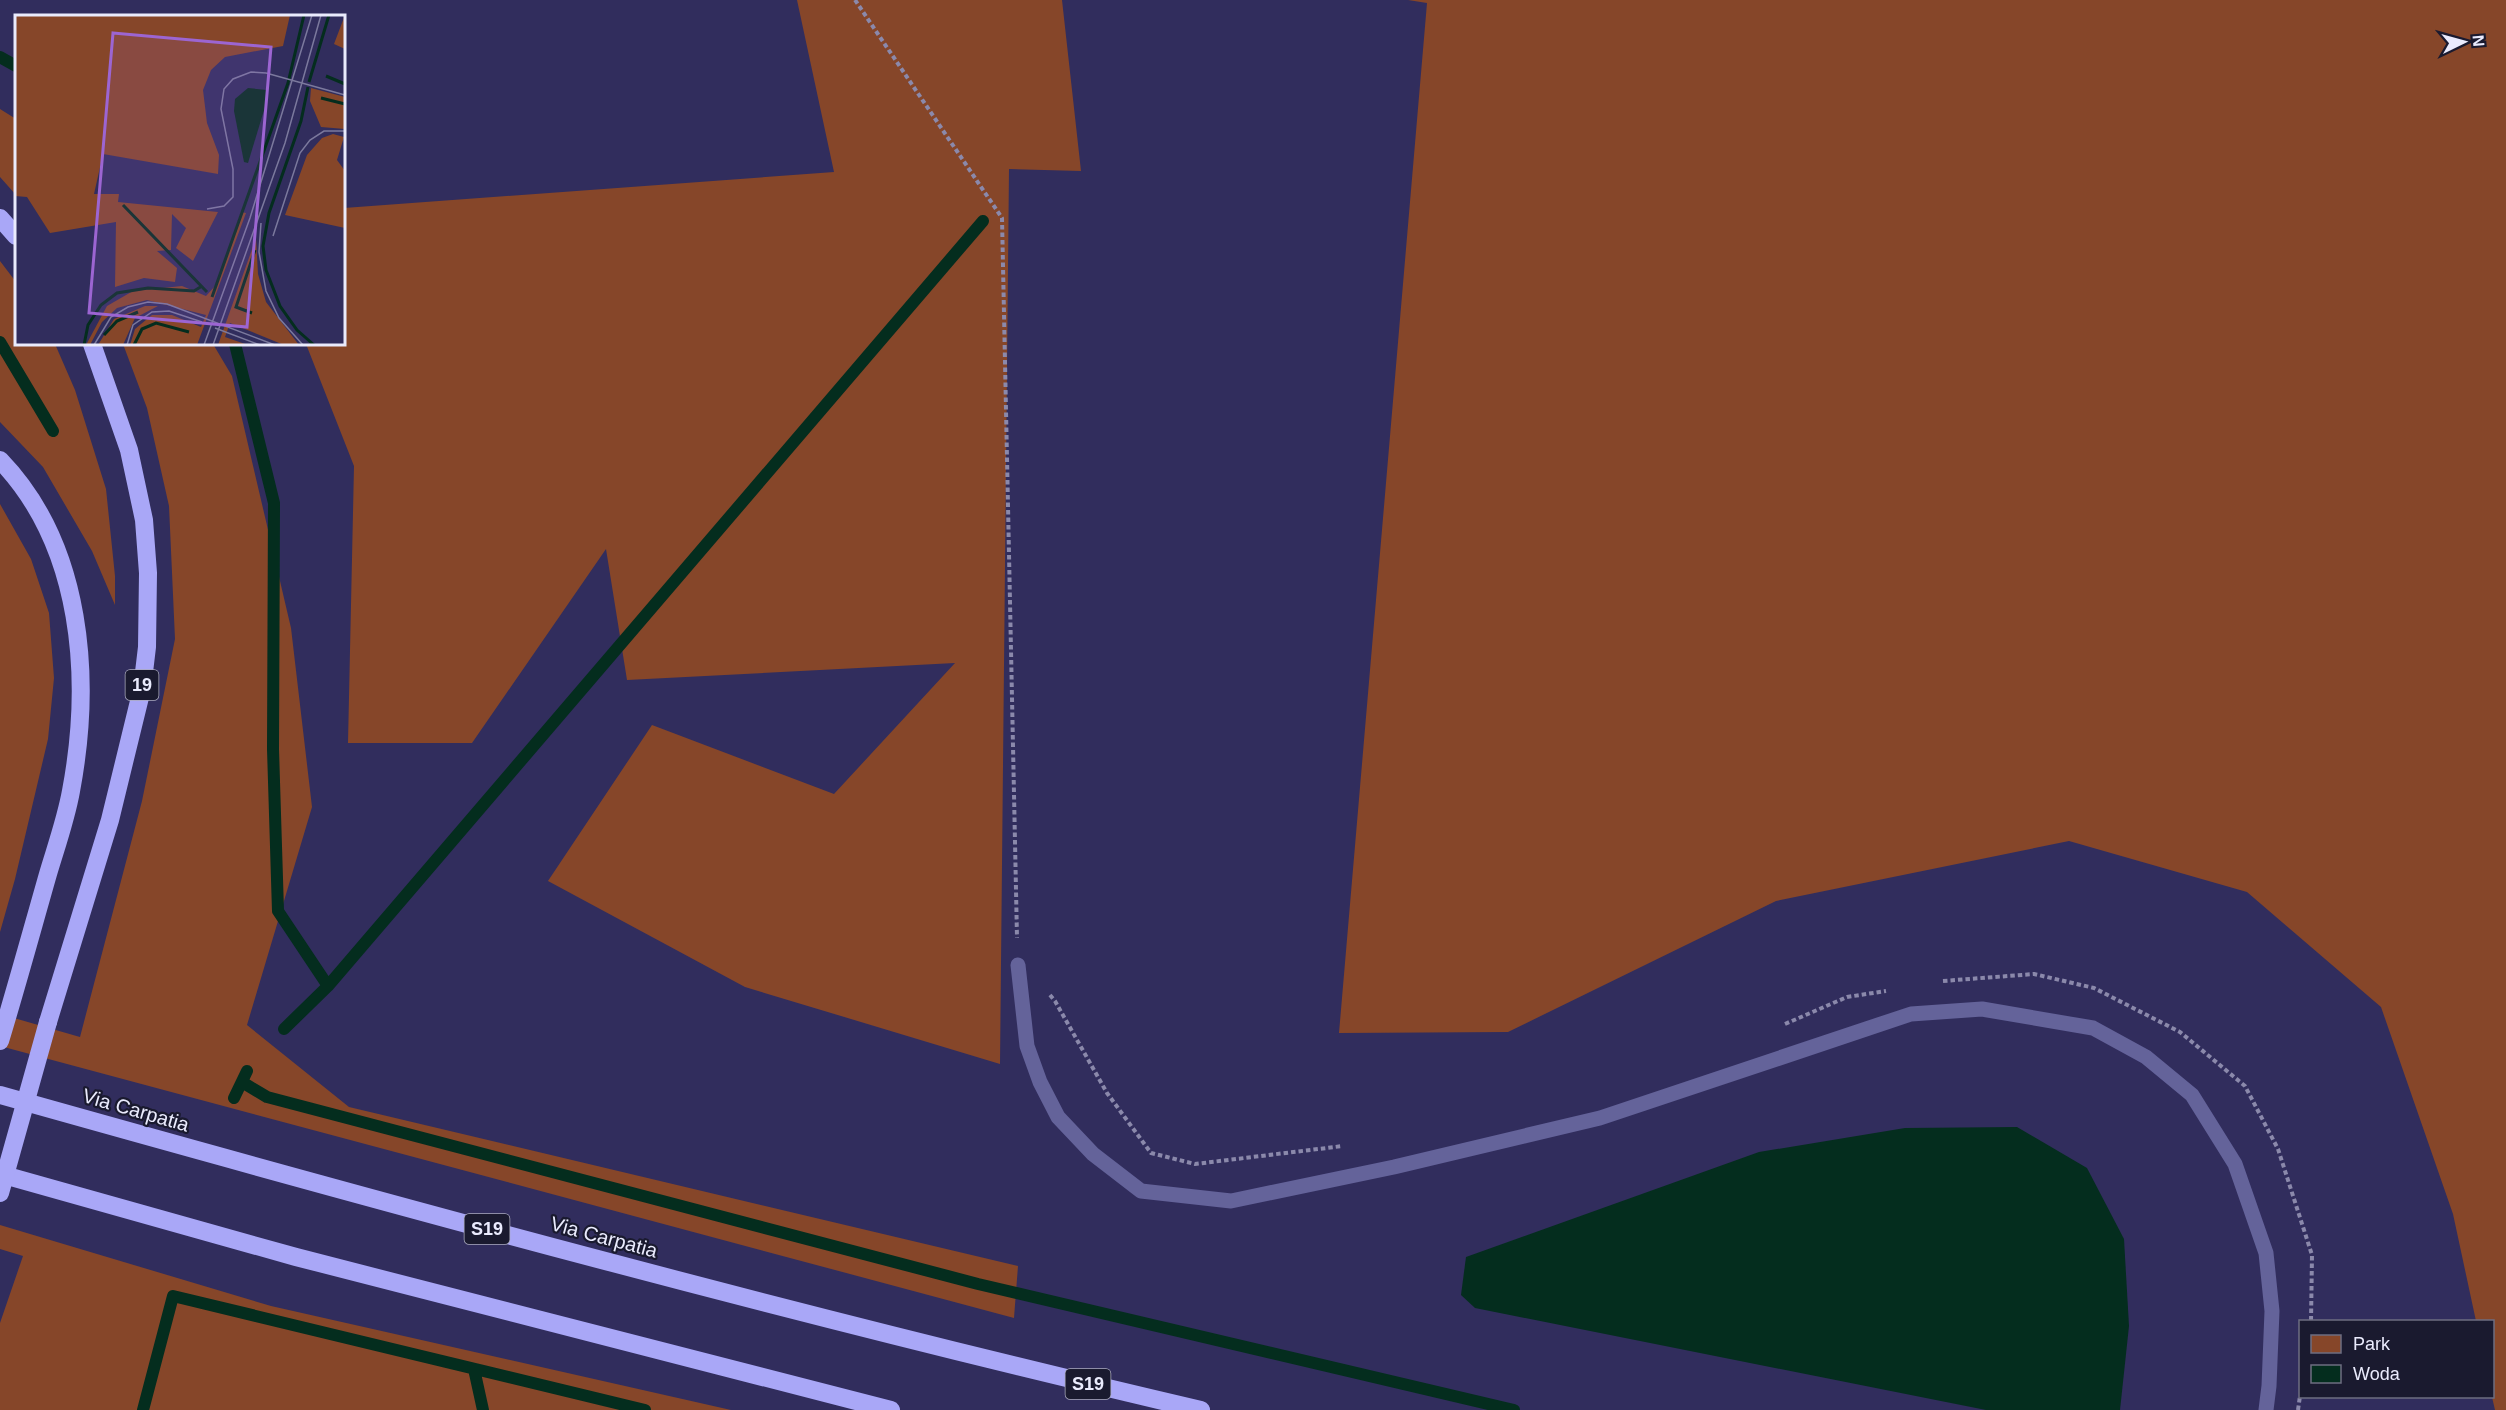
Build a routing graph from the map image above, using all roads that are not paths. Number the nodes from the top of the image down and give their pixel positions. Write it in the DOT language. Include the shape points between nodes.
graph roads {
  1 [pos="0,218"];
  2 [pos="15,235"];
  3 [pos="92,345"];
  4 [pos="0,460"];
  5 [pos="1018,964"];
  6 [pos="0,1041"];
  7 [pos="0,1095"];
  8 [pos="0,1174"];
  9 [pos="0,1192"];
  10 [pos="891,1410"];
  11 [pos="1201,1410"];
  12 [pos="2266,1410"];
  1 -- 2 [label="highway"];
  3 -- 9 [label="highway, 19, bridge" via="129,450 144,520 147,647 142,689 110,820"];
  4 -- 6 [label="highway" via="35,506 59,557 69,588 80,651 82,706 71,792"];
  5 -- 12 [label="lane" via="1026,1046 1058,1117 1093,1154 1141,1191 1231,1201 1600,1118 1911,1014 1982,1008 2093,1028 2146,1057 2192,1095 2235,1164 2266,1253 2272,1311"];
  7 -- 11 [label="highway, Via Carpatia / S19" via="337,1190 917,1342"];
  8 -- 10 [label="highway" via="296,1257"];
}
